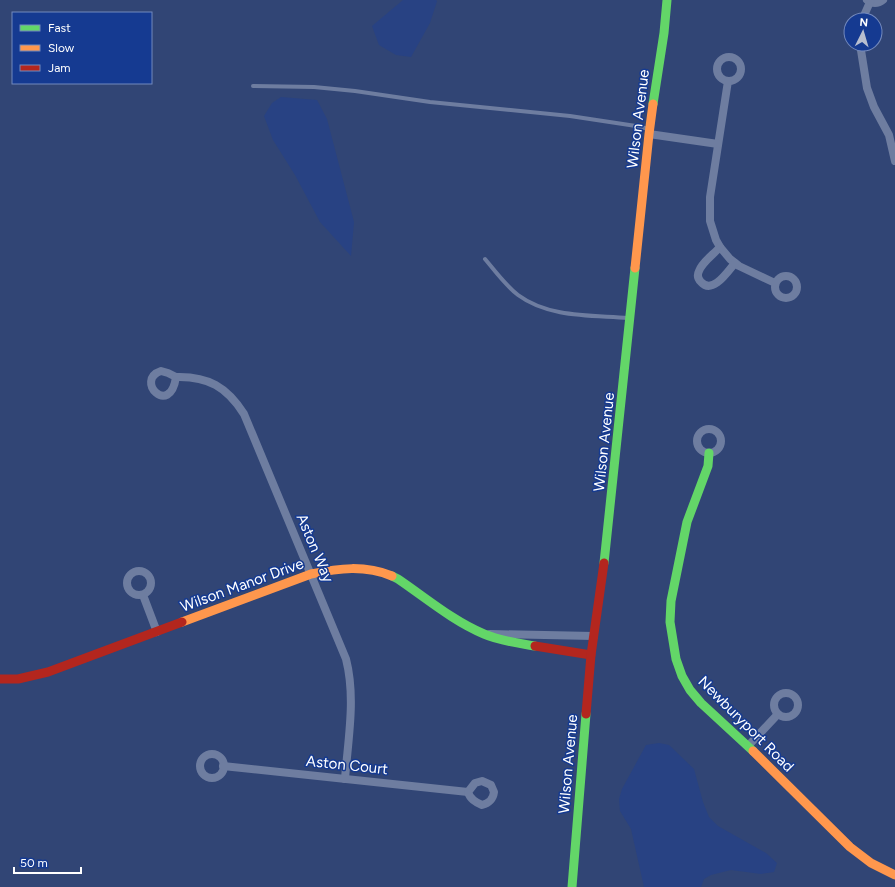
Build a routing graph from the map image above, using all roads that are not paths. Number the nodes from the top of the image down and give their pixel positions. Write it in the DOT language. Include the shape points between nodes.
graph roads {
  1 [pos="667,0"];
  2 [pos="883,0"];
  3 [pos="869,1"];
  4 [pos="865,12"];
  5 [pos="861,52"];
  6 [pos="728,81"];
  7 [pos="253,86"];
  8 [pos="649,132"];
  9 [pos="718,144"];
  10 [pos="895,161"];
  11 [pos="720,247"];
  12 [pos="485,258"];
  13 [pos="735,263"];
  14 [pos="775,282"];
  15 [pos="630,318"];
  16 [pos="176,376"];
  17 [pos="709,453"];
  18 [pos="311,574"];
  19 [pos="143,595"];
  20 [pos="157,632"];
  21 [pos="483,634"];
  22 [pos="594,636"];
  23 [pos="591,655"];
  24 [pos="0,678"];
  25 [pos="778,714"];
  26 [pos="748,746"];
  27 [pos="223,766"];
  28 [pos="345,779"];
  29 [pos="468,792"];
  30 [pos="895,875"];
  31 [pos="572,887"];
  1 -- 8 [label="street, Wilson Avenue"];
  2 -- 3 [label="street" via="877,3"];
  3 -- 4 [label="street"];
  5 -- 10 [label="street" via="867,88 889,135"];
  6 -- 9 [label="street"];
  7 -- 8 [label="lane" via="314,87 570,116 636,126"];
  8 -- 9 [label="street"];
  8 -- 15 [label="street, Wilson Avenue"];
  9 -- 11 [label="street" via="709,214"];
  11 -- 13 [label="street"];
  11 -- 13 [label="street" via="699,270 698,277 702,284 715,285"];
  12 -- 15 [label="lane" via="504,282 533,304 558,312"];
  13 -- 14 [label="street"];
  15 -- 22 [label="street, Wilson Avenue" via="603,577"];
  16 -- 18 [label="street, Aston Way" via="203,379 227,392 237,403 244,414"];
  17 -- 26 [label="street, Newburyport Road" via="708,466 687,522 671,601 670,622 676,659 690,690"];
  18 -- 20 [label="street, Wilson Manor Drive"];
  18 -- 21 [label="street, Wilson Manor Drive" via="333,568 367,568 387,574"];
  18 -- 28 [label="street, Aston Way" via="350,674 352,700"];
  19 -- 20 [label="street"];
  20 -- 24 [label="street, Wilson Manor Drive" via="48,672"];
  21 -- 22 [label="street, Wilson Manor Drive"];
  21 -- 23 [label="street, Wilson Manor Drive" via="509,642"];
  22 -- 23 [label="street, Wilson Avenue"];
  23 -- 31 [label="street, Wilson Avenue"];
  25 -- 26 [label="street"];
  26 -- 30 [label="street, Newburyport Road" via="850,847 871,863"];
  27 -- 28 [label="street, Aston Court"];
  28 -- 29 [label="street, Aston Court"];
}
